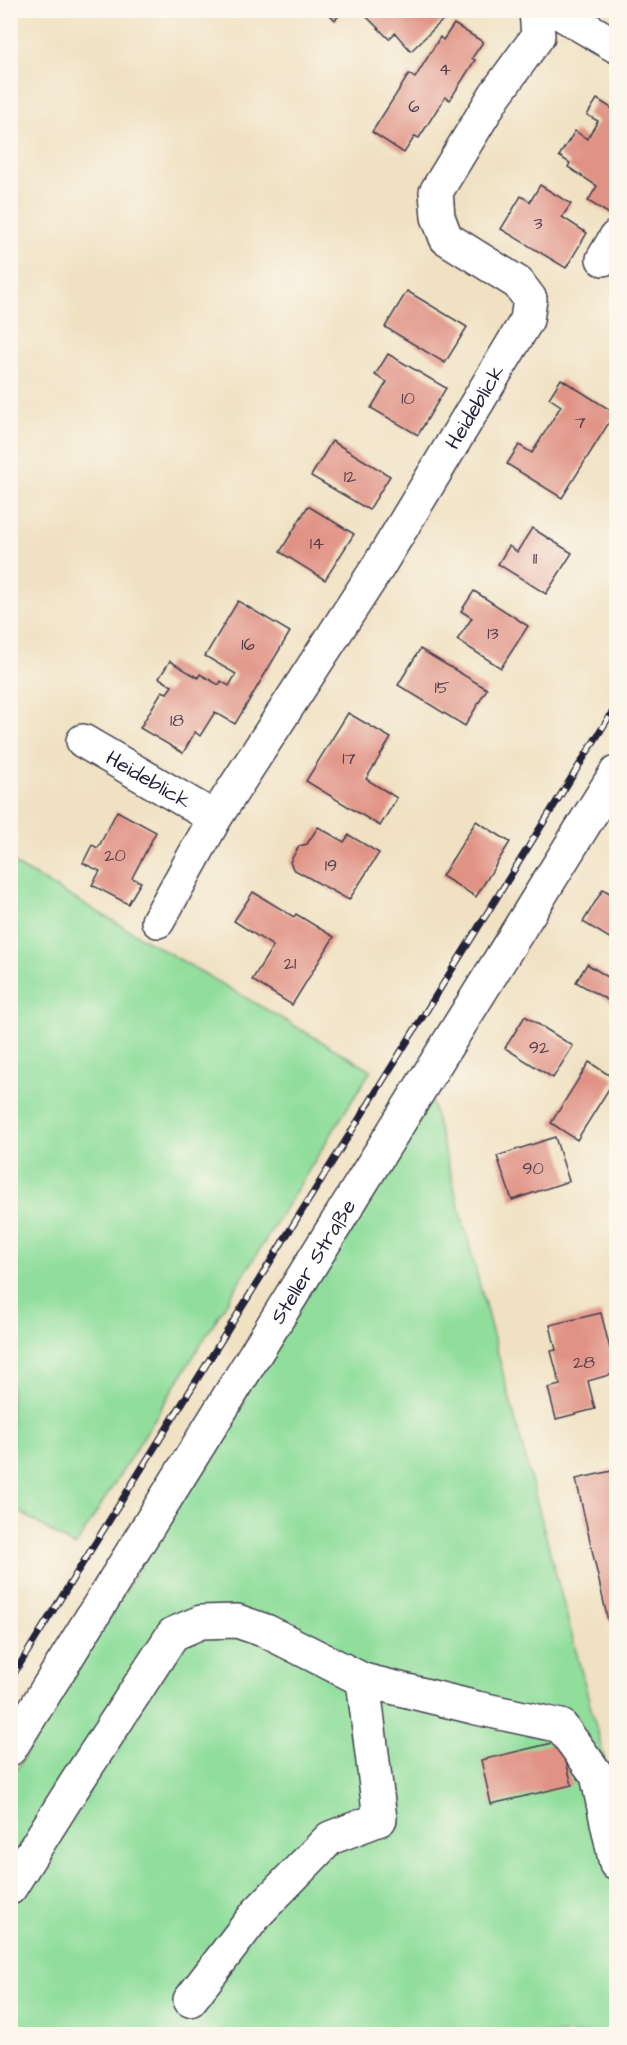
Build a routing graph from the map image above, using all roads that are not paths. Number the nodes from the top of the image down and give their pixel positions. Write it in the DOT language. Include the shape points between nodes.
graph roads {
  1 [pos="536,10"];
  2 [pos="555,10"];
  3 [pos="616,46"];
  4 [pos="83,741"];
  5 [pos="616,773"];
  6 [pos="215,818"];
  7 [pos="158,921"];
  8 [pos="363,1680"];
  9 [pos="10,1749"];
  10 [pos="616,1864"];
  11 [pos="10,1888"];
  12 [pos="190,2000"];
  1 -- 6 [label="street, Heideblick" via="538,36 495,95 436,192 438,217 446,238 518,282 530,299 527,320 378,567"];
  2 -- 3 [label="street"];
  4 -- 6 [label="street, Heideblick"];
  5 -- 9 [label="street, Steller Straße"];
  6 -- 7 [label="street, Heideblick"];
  8 -- 10 [label="street" via="561,1726 597,1775"];
  8 -- 11 [label="street" via="266,1631 237,1621 201,1622 173,1634"];
  8 -- 12 [label="street" via="380,1819 330,1838 257,1913"];
}
